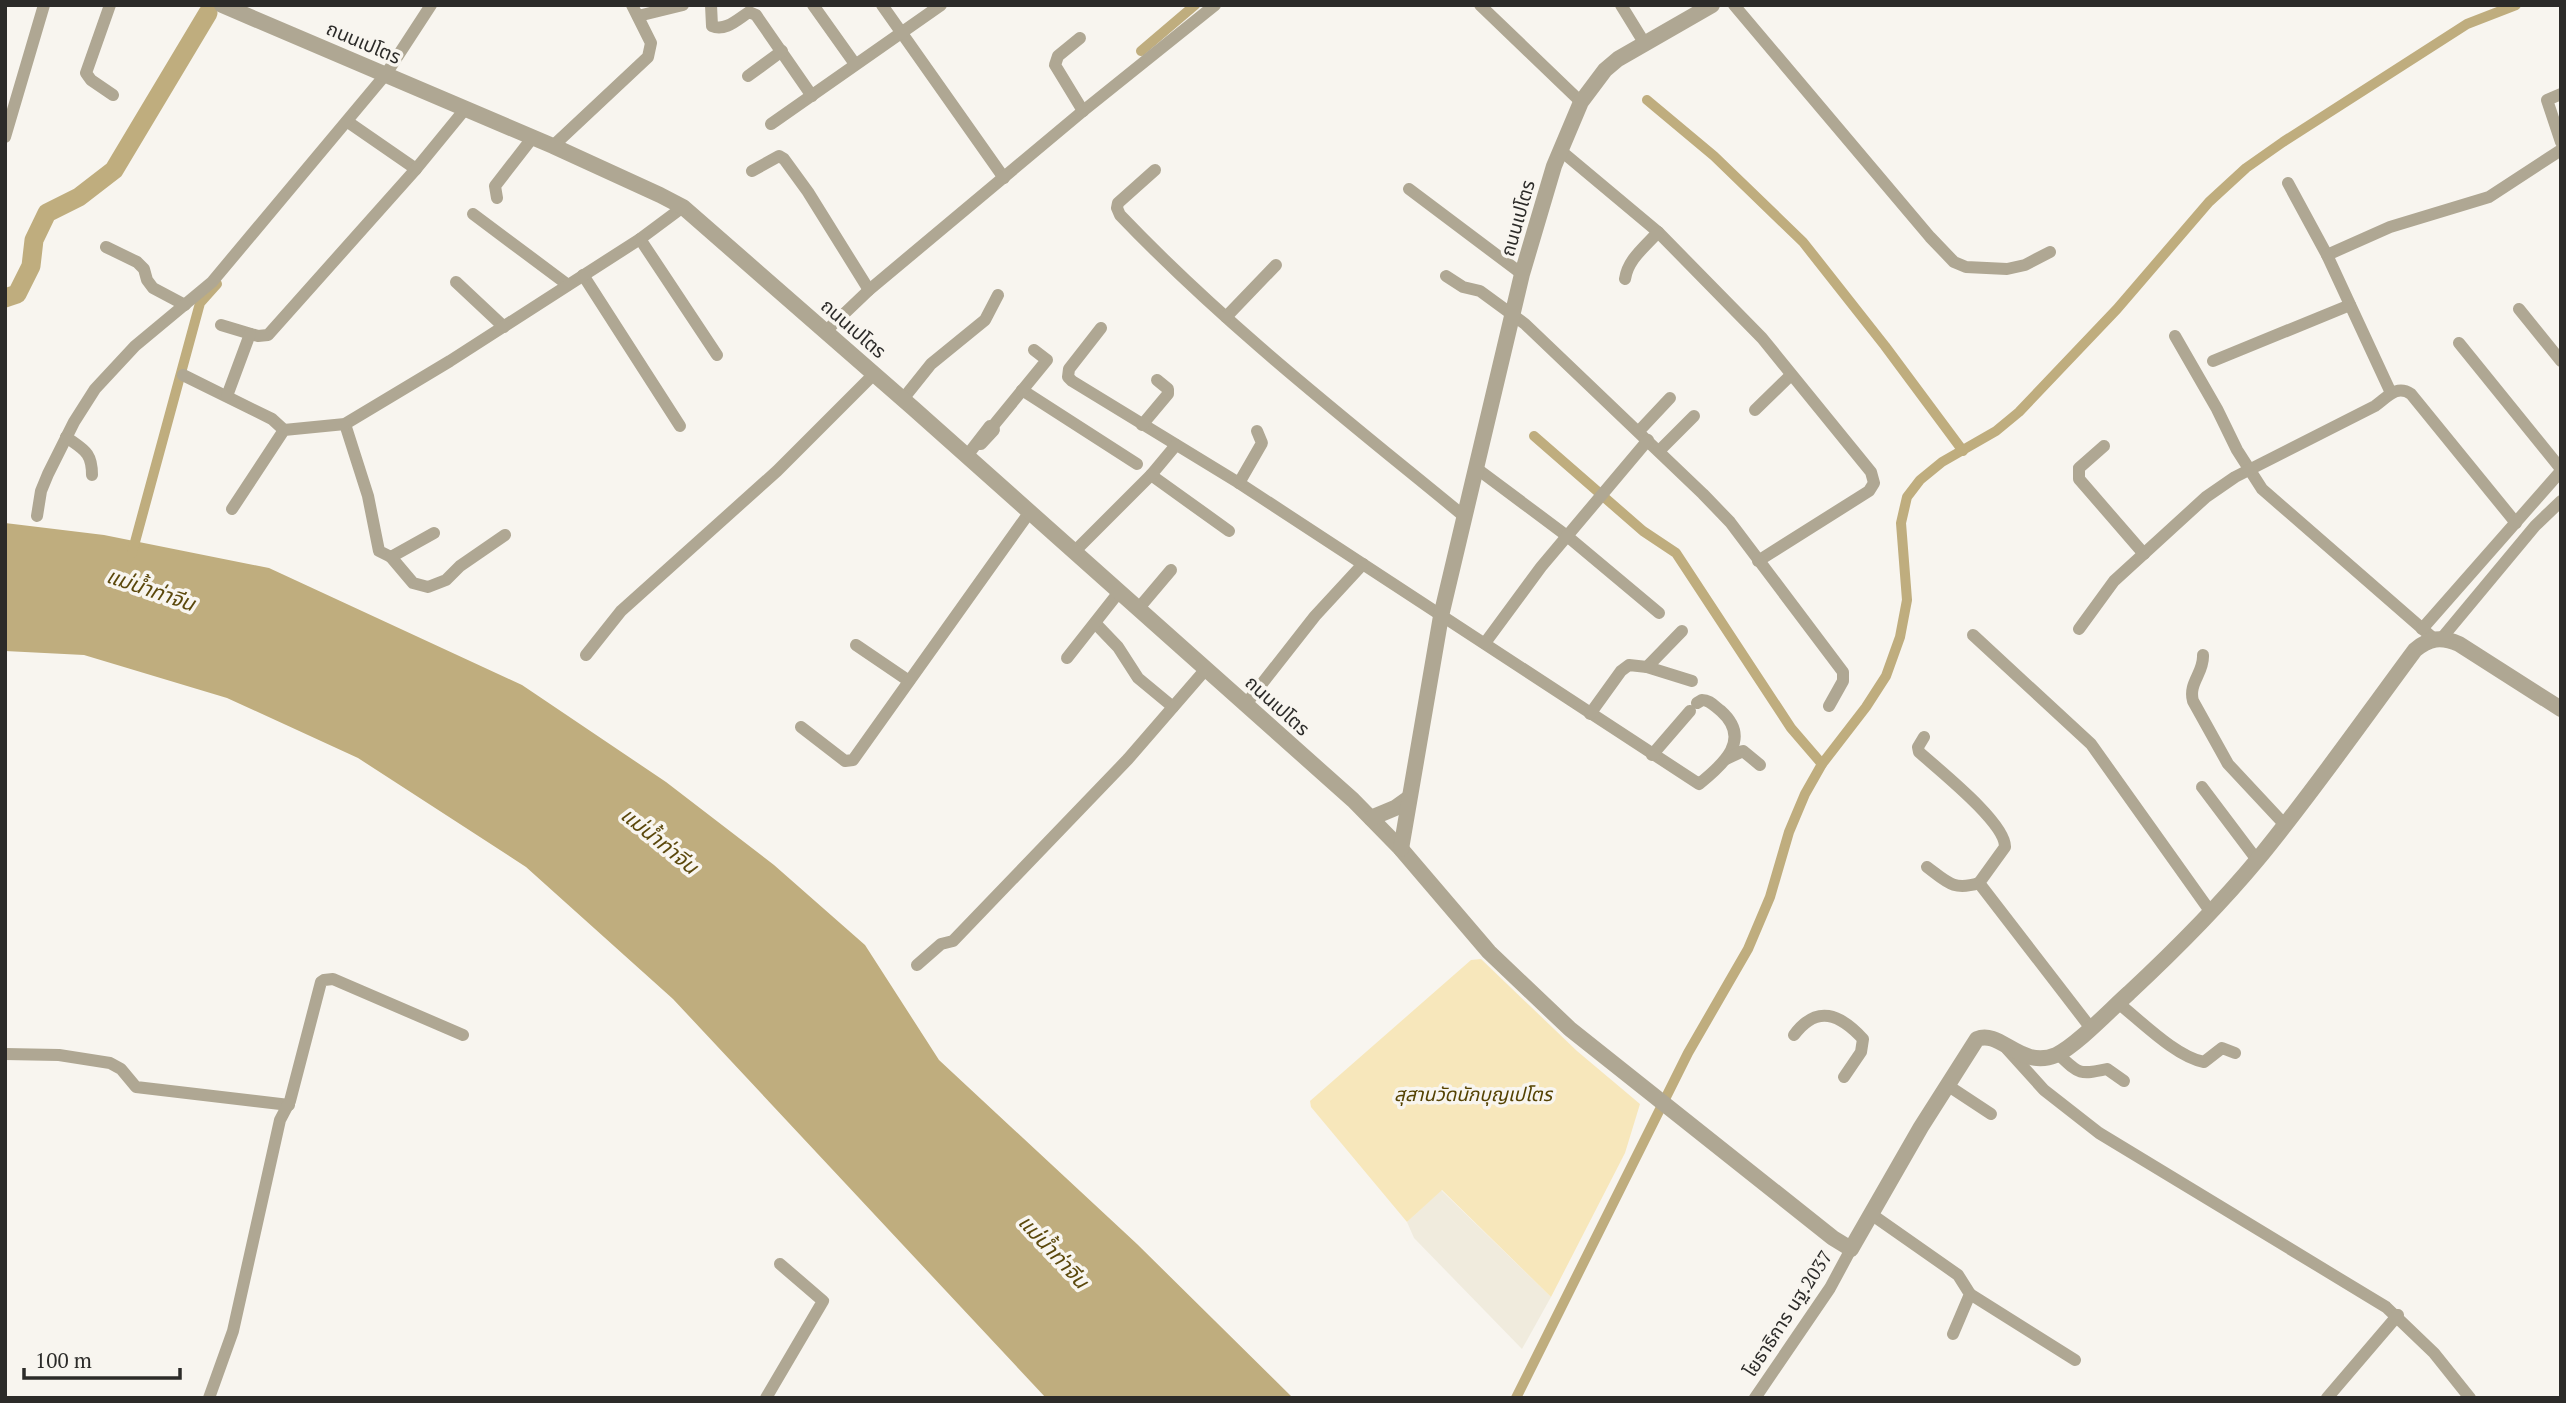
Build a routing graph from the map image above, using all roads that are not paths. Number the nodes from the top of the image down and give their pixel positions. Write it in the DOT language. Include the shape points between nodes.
graph roads {
  1 [pos="44,5"];
  2 [pos="110,5"];
  3 [pos="431,5"];
  4 [pos="683,5"];
  5 [pos="711,5"];
  6 [pos="813,5"];
  7 [pos="882,5"];
  8 [pos="941,5"];
  9 [pos="1216,5"];
  10 [pos="1480,5"];
  11 [pos="1621,5"];
  12 [pos="1712,5"];
  13 [pos="1734,5"];
  14 [pos="230,8"];
  15 [pos="635,11"];
  16 [pos="901,34"];
  17 [pos="1080,38"];
  18 [pos="1645,44"];
  19 [pos="782,51"];
  20 [pos="855,64"];
  21 [pos="386,74"];
  22 [pos="748,76"];
  23 [pos="2561,94"];
  24 [pos="113,95"];
  25 [pos="812,96"];
  26 [pos="1581,102"];
  27 [pos="466,108"];
  28 [pos="1083,111"];
  29 [pos="348,122"];
  30 [pos="771,124"];
  31 [pos="5,137"];
  32 [pos="533,138"];
  33 [pos="2561,142"];
  34 [pos="553,146"];
  35 [pos="1560,150"];
  36 [pos="2561,150"];
  37 [pos="416,169"];
  38 [pos="1155,170"];
  39 [pos="752,171"];
  40 [pos="1004,178"];
  41 [pos="2288,183"];
  42 [pos="1409,189"];
  43 [pos="498,198"];
  44 [pos="682,207"];
  45 [pos="473,214"];
  46 [pos="1658,232"];
  47 [pos="640,239"];
  48 [pos="106,247"];
  49 [pos="2050,252"];
  50 [pos="2328,255"];
  51 [pos="1276,265"];
  52 [pos="1522,274"];
  53 [pos="583,275"];
  54 [pos="1447,276"];
  55 [pos="1625,279"];
  56 [pos="456,282"];
  57 [pos="568,285"];
  58 [pos="869,290"];
  59 [pos="998,295"];
  60 [pos="185,305"];
  61 [pos="2350,305"];
  62 [pos="2519,309"];
  63 [pos="1514,315"];
  64 [pos="1226,317"];
  65 [pos="221,326"];
  66 [pos="503,327"];
  67 [pos="1101,328"];
  68 [pos="826,331"];
  69 [pos="250,334"];
  70 [pos="2175,336"];
  71 [pos="2459,344"];
  72 [pos="1034,350"];
  73 [pos="717,355"];
  74 [pos="2213,361"];
  75 [pos="2561,361"];
  76 [pos="874,374"];
  77 [pos="1791,374"];
  78 [pos="183,375"];
  79 [pos="1157,380"];
  80 [pos="1022,390"];
  81 [pos="2391,393"];
  82 [pos="227,396"];
  83 [pos="1670,398"];
  84 [pos="903,399"];
  85 [pos="1755,410"];
  86 [pos="1695,416"];
  87 [pos="345,424"];
  88 [pos="1142,425"];
  89 [pos="680,426"];
  90 [pos="284,430"];
  91 [pos="1257,431"];
  92 [pos="1643,436"];
  93 [pos="66,437"];
  94 [pos="1176,445"];
  95 [pos="2104,446"];
  96 [pos="1659,450"];
  97 [pos="966,457"];
  98 [pos="1137,464"];
  99 [pos="1476,468"];
  100 [pos="2561,470"];
  101 [pos="2249,471"];
  102 [pos="92,475"];
  103 [pos="1151,475"];
  104 [pos="1239,483"];
  105 [pos="2561,501"];
  106 [pos="232,509"];
  107 [pos="1030,513"];
  108 [pos="37,516"];
  109 [pos="1465,517"];
  110 [pos="2516,523"];
  111 [pos="1229,531"];
  112 [pos="434,533"];
  113 [pos="505,535"];
  114 [pos="1567,536"];
  115 [pos="1074,552"];
  116 [pos="2144,554"];
  117 [pos="391,557"];
  118 [pos="1758,561"];
  119 [pos="1363,564"];
  120 [pos="1171,570"];
  121 [pos="1119,592"];
  122 [pos="1138,609"];
  123 [pos="1658,613"];
  124 [pos="1441,616"];
  125 [pos="1095,623"];
  126 [pos="2079,629"];
  127 [pos="1682,631"];
  128 [pos="1973,635"];
  129 [pos="2432,635"];
  130 [pos="1485,643"];
  131 [pos="856,645"];
  132 [pos="586,655"];
  133 [pos="2203,655"];
  134 [pos="1067,658"];
  135 [pos="1647,667"];
  136 [pos="1206,669"];
  137 [pos="909,681"];
  138 [pos="1692,681"];
  139 [pos="1245,704"];
  140 [pos="1829,706"];
  141 [pos="1173,707"];
  142 [pos="2561,709"];
  143 [pos="1590,714"];
  144 [pos="801,727"];
  145 [pos="1924,737"];
  146 [pos="1652,755"];
  147 [pos="1726,759"];
  148 [pos="1760,765"];
  149 [pos="2202,787"];
  150 [pos="1409,798"];
  151 [pos="1371,818"];
  152 [pos="2285,825"];
  153 [pos="1401,849"];
  154 [pos="2257,860"];
  155 [pos="1927,867"];
  156 [pos="1979,883"];
  157 [pos="2210,911"];
  158 [pos="916,965"];
  159 [pos="2118,1003"];
  160 [pos="2090,1027"];
  161 [pos="463,1035"];
  162 [pos="1794,1035"];
  163 [pos="2004,1046"];
  164 [pos="5,1054"];
  165 [pos="2058,1054"];
  166 [pos="2235,1054"];
  167 [pos="1844,1077"];
  168 [pos="2124,1080"];
  169 [pos="1947,1085"];
  170 [pos="289,1105"];
  171 [pos="1991,1114"];
  172 [pos="1871,1214"];
  173 [pos="1851,1249"];
  174 [pos="780,1264"];
  175 [pos="1970,1294"];
  176 [pos="2398,1315"];
  177 [pos="1952,1334"];
  178 [pos="2075,1360"];
  179 [pos="209,1398"];
  180 [pos="766,1398"];
  181 [pos="1755,1398"];
  182 [pos="2327,1398"];
  183 [pos="2470,1398"];
  1 -- 31 [label="street"];
  2 -- 24 [label="street" via="86,73"];
  3 -- 21 [label="street"];
  4 -- 15 [label="street"];
  5 -- 19 [label="street" via="712,26 720,29 753,12"];
  6 -- 20 [label="street"];
  7 -- 16 [label="street"];
  8 -- 16 [label="street"];
  9 -- 28 [label="street"];
  10 -- 26 [label="street"];
  11 -- 18 [label="street"];
  12 -- 18 [label="street, ถนนเปโตร"];
  13 -- 49 [label="street" via="1954,262 2007,269"];
  14 -- 21 [label="street, ถนนเปโตร"];
  15 -- 34 [label="street" via="652,43 648,57"];
  16 -- 20 [label="street"];
  16 -- 40 [label="street"];
  17 -- 28 [label="street" via="1058,56 1055,65"];
  18 -- 26 [label="street, ถนนเปโตร" via="1605,70"];
  19 -- 22 [label="street"];
  19 -- 25 [label="street"];
  20 -- 25 [label="street"];
  21 -- 27 [label="street, ถนนเปโตร"];
  21 -- 29 [label="street"];
  23 -- 33 [label="street" via="2547,100"];
  25 -- 30 [label="street"];
  26 -- 35 [label="street, ถนนเปโตร"];
  27 -- 32 [label="street, ถนนเปโตร"];
  27 -- 37 [label="street"];
  28 -- 40 [label="street"];
  29 -- 37 [label="street"];
  29 -- 60 [label="street" via="212,282"];
  32 -- 34 [label="street, ถนนเปโตร"];
  32 -- 43 [label="street" via="495,186"];
  34 -- 44 [label="street, ถนนเปโตร"];
  35 -- 46 [label="street"];
  35 -- 52 [label="street, ถนนเปโตร"];
  36 -- 50 [label="street" via="2489,197 2390,227"];
  37 -- 69 [label="street" via="272,331 264,337"];
  38 -- 64 [label="street" via="1118,203 1120,215"];
  39 -- 58 [label="street" via="774,157 784,159"];
  40 -- 58 [label="street"];
  41 -- 50 [label="street"];
  42 -- 52 [label="street"];
  44 -- 47 [label="street"];
  44 -- 68 [label="street, ถนนเปโตร"];
  45 -- 57 [label="street"];
  46 -- 55 [label="street" via="1631,262"];
  46 -- 77 [label="street"];
  47 -- 53 [label="street"];
  47 -- 73 [label="street"];
  48 -- 60 [label="street" via="137,262 153,288"];
  50 -- 61 [label="street"];
  51 -- 64 [label="street"];
  52 -- 63 [label="street, ถนนเปโตร"];
  53 -- 57 [label="street"];
  53 -- 89 [label="street"];
  54 -- 63 [label="street" via="1463,288 1480,291"];
  56 -- 66 [label="street"];
  57 -- 66 [label="street"];
  58 -- 68 [label="street"];
  59 -- 84 [label="street" via="985,320 931,364"];
  60 -- 93 [label="street" via="118,362 95,389"];
  61 -- 74 [label="street"];
  61 -- 81 [label="street"];
  62 -- 75 [label="street"];
  63 -- 92 [label="street"];
  63 -- 99 [label="street, ถนนเปโตร"];
  64 -- 109 [label="street"];
  65 -- 69 [label="street"];
  66 -- 87 [label="street"];
  67 -- 88 [label="street" via="1069,369 1068,377"];
  68 -- 76 [label="street, ถนนเปโตร"];
  69 -- 82 [label="street"];
  70 -- 101 [label="street"];
  71 -- 100 [label="street"];
  72 -- 80 [label="street" via="1047,360"];
  76 -- 84 [label="street, ถนนเปโตร"];
  76 -- 132 [label="street" via="777,471 621,611"];
  77 -- 85 [label="street"];
  77 -- 118 [label="street" via="1871,472 1874,483 1869,491"];
  78 -- 82 [label="street"];
  79 -- 88 [label="street" via="1168,394"];
  80 -- 97 [label="street"];
  80 -- 98 [label="street"];
  81 -- 101 [label="street" via="2375,406"];
  81 -- 110 [label="street" via="2405,390 2412,394"];
  82 -- 90 [label="street"];
  83 -- 92 [label="street"];
  84 -- 97 [label="street, ถนนเปโตร"];
  86 -- 96 [label="street"];
  87 -- 90 [label="street"];
  87 -- 117 [label="street" via="368,496 377,546"];
  88 -- 94 [label="street"];
  90 -- 106 [label="street"];
  91 -- 104 [label="street" via="1262,443"];
  92 -- 96 [label="street"];
  92 -- 114 [label="street" via="1608,488"];
  93 -- 102 [label="street" via="89,455"];
  93 -- 108 [label="street" via="41,491"];
  94 -- 103 [label="street"];
  94 -- 104 [label="street"];
  95 -- 116 [label="street" via="2079,467 2079,479"];
  96 -- 118 [label="street" via="1730,522"];
  97 -- 107 [label="street, ถนนเปโตร"];
  99 -- 109 [label="street, ถนนเปโตร"];
  99 -- 114 [label="street"];
  100 -- 110 [label="street"];
  101 -- 116 [label="street" via="2206,497"];
  101 -- 129 [label="street" via="2288,513"];
  103 -- 111 [label="street"];
  103 -- 115 [label="street"];
  104 -- 119 [label="street"];
  105 -- 129 [label="street"];
  107 -- 115 [label="street, ถนนเปโตร"];
  107 -- 137 [label="street"];
  109 -- 124 [label="street, ถนนเปโตร"];
  110 -- 129 [label="street"];
  112 -- 117 [label="street"];
  113 -- 117 [label="street" via="446,580 428,587 413,583"];
  114 -- 123 [label="street"];
  114 -- 130 [label="street"];
  115 -- 121 [label="street, ถนนเปโตร"];
  116 -- 126 [label="street" via="2114,582"];
  118 -- 140 [label="street" via="1843,672"];
  119 -- 124 [label="street"];
  119 -- 139 [label="street"];
  120 -- 122 [label="street"];
  121 -- 122 [label="street, ถนนเปโตร"];
  121 -- 125 [label="street"];
  122 -- 136 [label="street, ถนนเปโตร"];
  124 -- 130 [label="street"];
  124 -- 150 [label="street, ถนนเปโตร"];
  125 -- 134 [label="street"];
  125 -- 141 [label="street" via="1138,678"];
  127 -- 135 [label="street"];
  128 -- 157 [label="street" via="2091,744"];
  129 -- 142 [label="street" via="2459,644"];
  129 -- 152 [label="street" via="2415,650"];
  130 -- 143 [label="street"];
  131 -- 137 [label="street"];
  133 -- 152 [label="street" via="2204,663 2191,690 2193,701 2228,764"];
  135 -- 138 [label="street"];
  135 -- 143 [label="street" via="1634,664 1621,671"];
  136 -- 139 [label="street, ถนนเปโตร"];
  136 -- 141 [label="street"];
  137 -- 144 [label="street" via="853,760 845,761"];
  139 -- 151 [label="street, ถนนเปโตร"];
  141 -- 158 [label="street" via="953,941 941,944"];
  143 -- 146 [label="street"];
  145 -- 156 [label="street" via="1919,752 1996,823 2005,842"];
  146 -- 147 [label="street" via="1699,784"];
  146 -- 147 [label="street" via="1702,700 1731,721 1736,736"];
  147 -- 148 [label="street" via="1743,751"];
  149 -- 154 [label="street"];
  150 -- 151 [label="street"];
  150 -- 153 [label="street, ถนนเปโตร"];
  151 -- 153 [label="street, ถนนเปโตร"];
  152 -- 154 [label="street"];
  153 -- 173 [label="street" via="1489,952 1570,1029"];
  154 -- 157 [label="street"];
  155 -- 156 [label="street" via="1951,885 1964,888"];
  156 -- 160 [label="street"];
  157 -- 159 [label="street"];
  159 -- 160 [label="street"];
  159 -- 166 [label="street" via="2196,1060 2204,1062 2222,1048"];
  160 -- 165 [label="street"];
  161 -- 170 [label="street" via="324,979"];
  162 -- 167 [label="street" via="1803,1022 1823,1015 1858,1034 1864,1046"];
  163 -- 165 [label="street" via="2034,1058"];
  163 -- 169 [label="street" via="1992,1037 1978,1039"];
  163 -- 176 [label="street" via="2044,1090 2099,1133"];
  164 -- 170 [label="street" via="59,1055 110,1063 136,1087"];
  165 -- 168 [label="street" via="2076,1072 2107,1069"];
  169 -- 171 [label="street"];
  169 -- 172 [label="street"];
  170 -- 179 [label="street" via="280,1120 233,1331"];
  172 -- 173 [label="street"];
  172 -- 175 [label="street" via="1958,1275"];
  173 -- 181 [label="street, โยธาธิการ นฐ.2037"];
  174 -- 180 [label="street" via="823,1301"];
  175 -- 177 [label="street"];
  175 -- 178 [label="street"];
  176 -- 182 [label="street"];
  176 -- 183 [label="street"];
}
